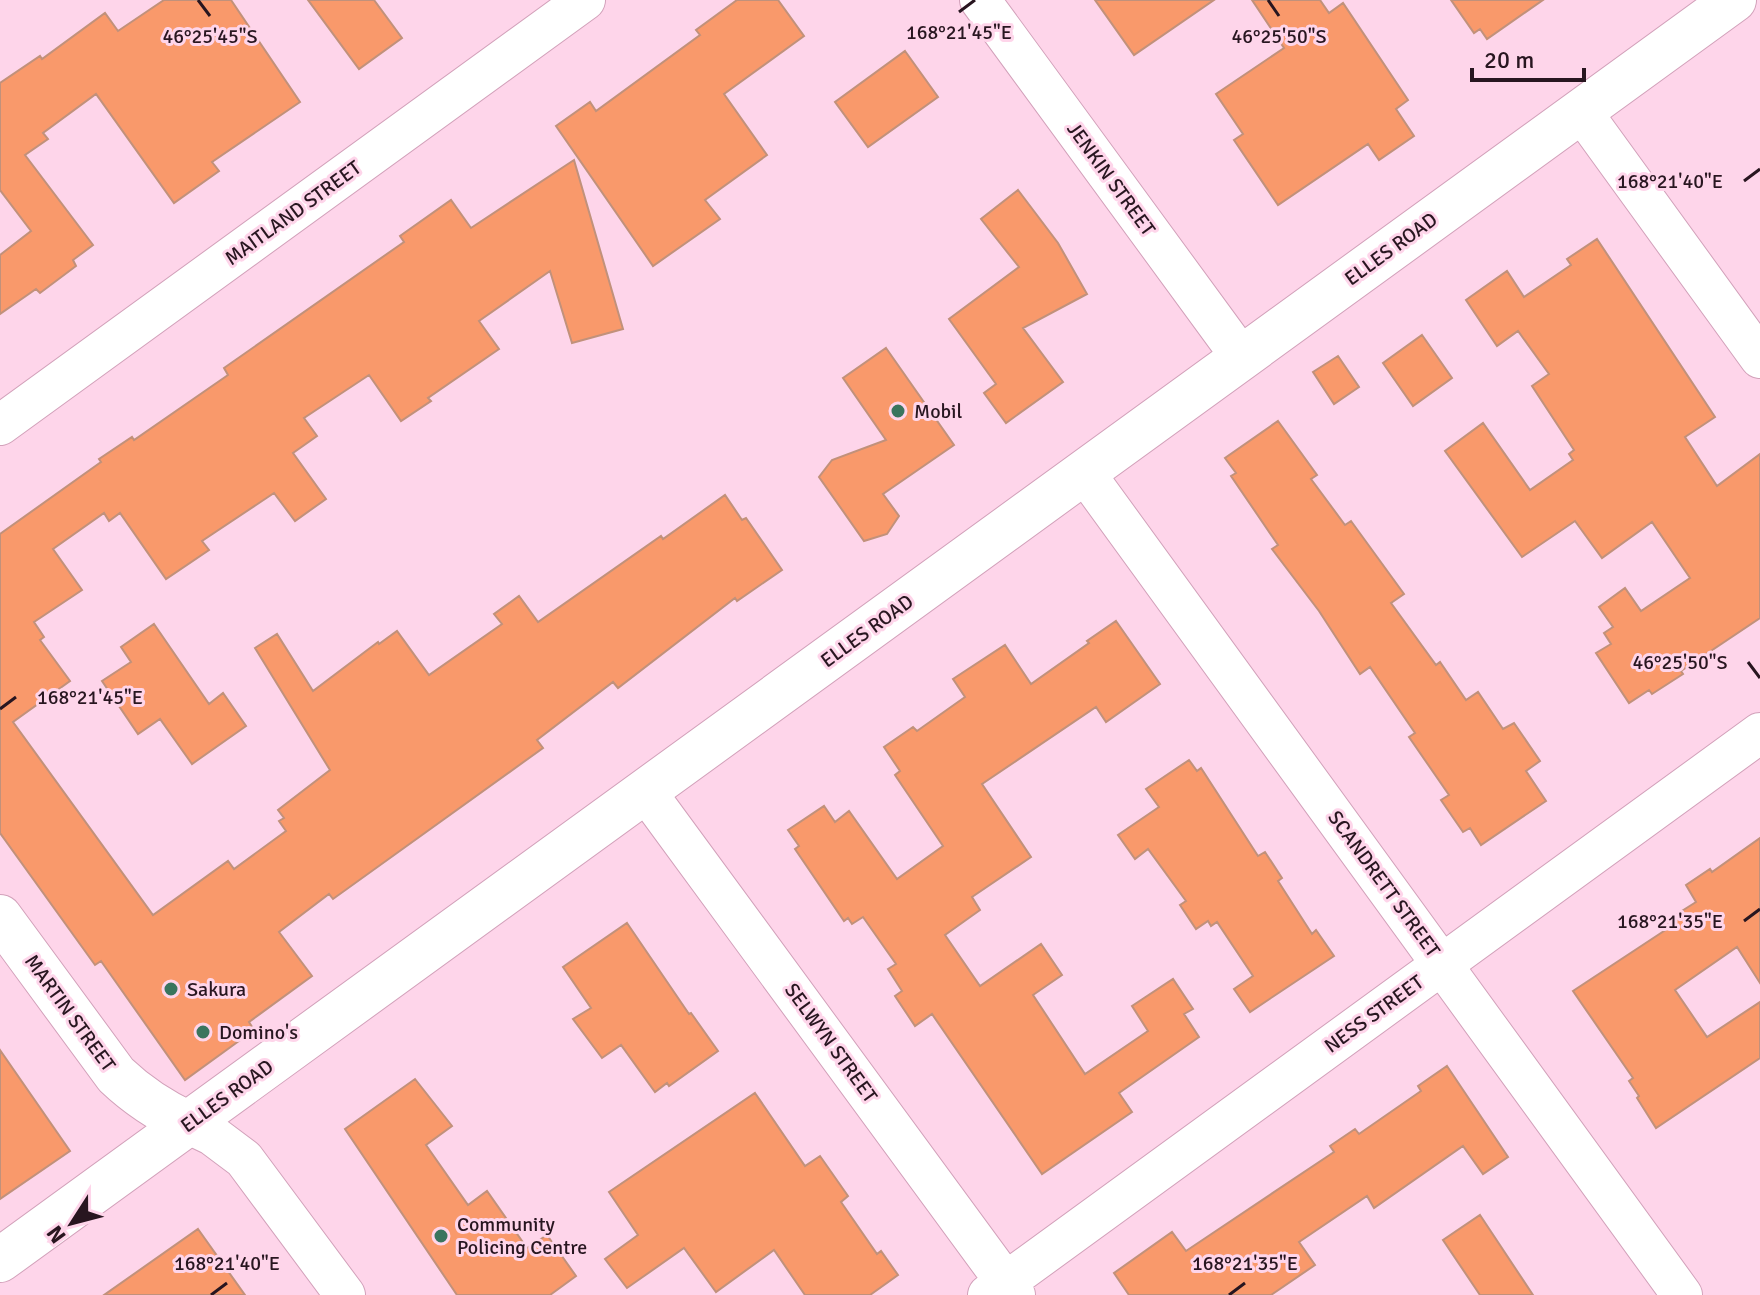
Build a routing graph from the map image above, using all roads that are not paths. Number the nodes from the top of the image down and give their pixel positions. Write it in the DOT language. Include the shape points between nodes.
graph roads {
  1 [pos="585,0"];
  2 [pos="980,0"];
  3 [pos="1734,0"];
  4 [pos="1581,111"];
  5 [pos="1242,358"];
  6 [pos="1760,358"];
  7 [pos="0,425"];
  8 [pos="1084,472"];
  9 [pos="1760,733"];
  10 [pos="646,792"];
  11 [pos="0,917"];
  12 [pos="1442,964"];
  13 [pos="189,1124"];
  14 [pos="0,1260"];
  15 [pos="1003,1291"];
  16 [pos="345,1295"];
  17 [pos="1682,1295"];
  1 -- 7 [label="street, MAITLAND STREET"];
  2 -- 5 [label="street, JENKIN STREET"];
  3 -- 4 [label="main road, ELLES ROAD"];
  4 -- 5 [label="main road, ELLES ROAD"];
  4 -- 6 [label="street"];
  5 -- 8 [label="main road, ELLES ROAD"];
  8 -- 10 [label="main road, ELLES ROAD"];
  8 -- 12 [label="street, SCANDRETT STREET"];
  9 -- 12 [label="street, NESS STREET"];
  10 -- 13 [label="main road, ELLES ROAD"];
  10 -- 15 [label="street, SELWYN STREET"];
  11 -- 13 [label="main road, MARTIN STREET" via="116,1075 139,1096"];
  12 -- 15 [label="street, NESS STREET"];
  12 -- 17 [label="street, SCANDRETT STREET"];
  13 -- 14 [label="main road, ELLES ROAD"];
  13 -- 16 [label="street" via="244,1159"];
}
